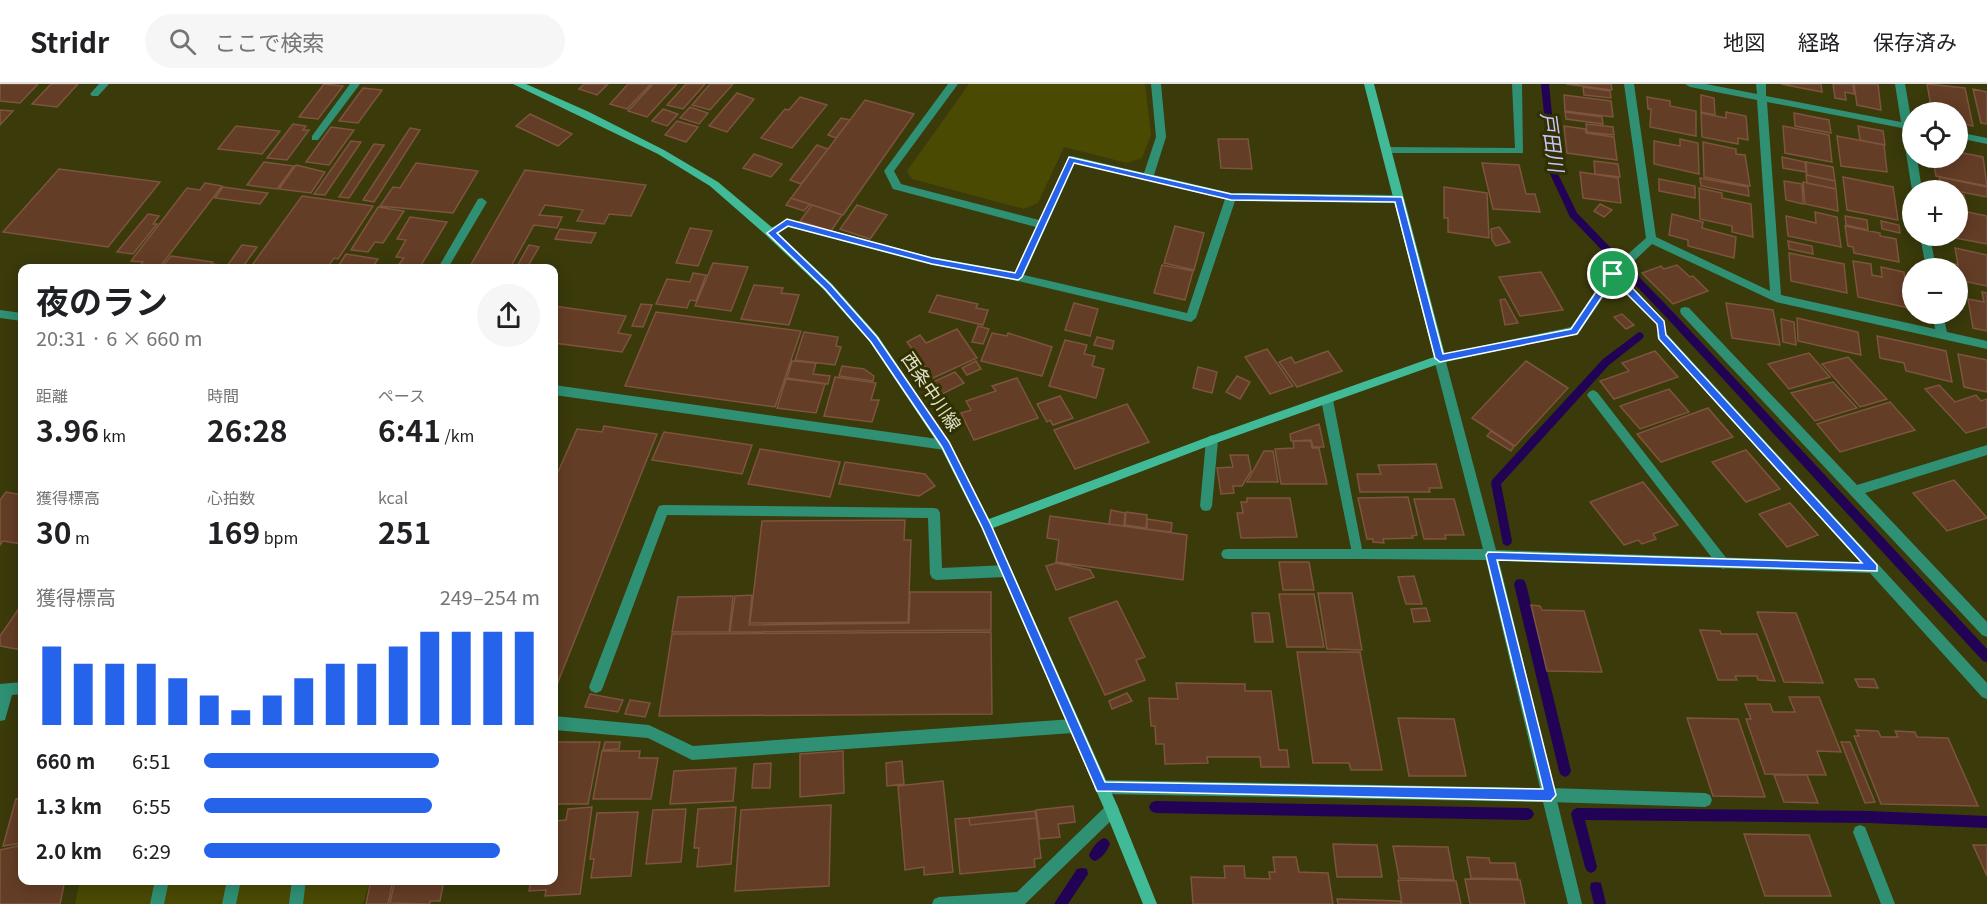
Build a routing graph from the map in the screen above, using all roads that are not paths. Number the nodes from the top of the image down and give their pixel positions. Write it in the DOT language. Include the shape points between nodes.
graph roads {
  1 [pos="104,84"];
  2 [pos="355,84"];
  3 [pos="518,84"];
  4 [pos="953,84"];
  5 [pos="1156,84"];
  6 [pos="1369,84"];
  7 [pos="1517,84"];
  8 [pos="1629,84"];
  9 [pos="1690,84"];
  10 [pos="1761,84"];
  11 [pos="1900,84"];
  12 [pos="95,94"];
  13 [pos="1762,98"];
  14 [pos="1904,102"];
  15 [pos="1902,124"];
  16 [pos="1968,137"];
  17 [pos="315,138"];
  18 [pos="1987,141"];
  19 [pos="1386,150"];
  20 [pos="1148,177"];
  21 [pos="1231,197"];
  22 [pos="1399,199"];
  23 [pos="482,201"];
  24 [pos="1042,225"];
  25 [pos="771,233"];
  26 [pos="1651,239"];
  27 [pos="445,264"];
  28 [pos="1018,277"];
  29 [pos="1776,298"];
  30 [pos="1685,311"];
  31 [pos="0,314"];
  32 [pos="18,316"];
  33 [pos="1940,324"];
  34 [pos="1942,334"];
  35 [pos="1662,336"];
  36 [pos="1987,345"];
  37 [pos="1440,358"];
  38 [pos="558,391"];
  39 [pos="1593,395"];
  40 [pos="1327,400"];
  41 [pos="1212,440"];
  42 [pos="945,444"];
  43 [pos="1987,450"];
  44 [pos="1855,491"];
  45 [pos="1206,506"];
  46 [pos="986,525"];
  47 [pos="1227,554"];
  48 [pos="1357,554"];
  49 [pos="1491,555"];
  50 [pos="1723,563"];
  51 [pos="1873,568"];
  52 [pos="1006,571"];
  53 [pos="1987,631"];
  54 [pos="596,687"];
  55 [pos="4,690"];
  56 [pos="1987,693"];
  57 [pos="0,715"];
  58 [pos="558,723"];
  59 [pos="1073,726"];
  60 [pos="1101,787"];
  61 [pos="1551,795"];
  62 [pos="1705,800"];
  63 [pos="1112,810"];
  64 [pos="1860,832"];
  65 [pos="161,885"];
  66 [pos="233,885"];
  67 [pos="298,885"];
  68 [pos="1020,902"];
  69 [pos="157,904"];
  70 [pos="229,904"];
  71 [pos="296,904"];
  72 [pos="939,904"];
  73 [pos="1150,904"];
  74 [pos="1575,904"];
  75 [pos="1888,904"];
  1 -- 12 [label="street"];
  2 -- 17 [label="street"];
  3 -- 25 [label="main road, 西条中川線" via="661,152 714,184"];
  4 -- 24 [label="street" via="889,171 897,187"];
  5 -- 20 [label="street" via="1161,137"];
  6 -- 19 [label="main road"];
  7 -- 19 [label="street" via="1520,151"];
  8 -- 26 [label="street"];
  9 -- 13 [label="street"];
  10 -- 13 [label="street"];
  11 -- 14 [label="street"];
  13 -- 15 [label="street"];
  13 -- 29 [label="street"];
  16 -- 18 [label="street"];
  19 -- 22 [label="main road"];
  20 -- 21 [label="street"];
  20 -- 24 [label="street" via="1072,159"];
  21 -- 22 [label="street"];
  21 -- 28 [label="street" via="1191,318"];
  22 -- 37 [label="main road"];
  23 -- 27 [label="street"];
  24 -- 28 [label="street"];
  25 -- 28 [label="street" via="787,222 932,261"];
  25 -- 42 [label="main road, 西条中川線" via="828,287 874,339"];
  26 -- 29 [label="street"];
  26 -- 37 [label="street" via="1613,274 1574,332"];
  29 -- 34 [label="street"];
  30 -- 44 [label="street"];
  31 -- 32 [label="street"];
  33 -- 34 [label="street"];
  34 -- 36 [label="street"];
  35 -- 51 [label="street"];
  37 -- 40 [label="main road"];
  37 -- 49 [label="street"];
  38 -- 42 [label="street"];
  39 -- 50 [label="street"];
  40 -- 41 [label="main road"];
  40 -- 48 [label="street"];
  41 -- 45 [label="street"];
  41 -- 46 [label="main road"];
  42 -- 46 [label="main road, 西条中川線"];
  43 -- 44 [label="street"];
  44 -- 53 [label="street"];
  46 -- 52 [label="main road, 西条中川線"];
  47 -- 48 [label="street"];
  48 -- 49 [label="street"];
  49 -- 50 [label="street"];
  49 -- 61 [label="street"];
  50 -- 51 [label="street"];
  51 -- 56 [label="street"];
  52 -- 54 [label="street" via="936,574 934,513 663,510"];
  52 -- 59 [label="main road, 西条中川線"];
  55 -- 57 [label="street"];
  58 -- 59 [label="street" via="649,732 692,753"];
  59 -- 60 [label="main road, 西条中川線"];
  60 -- 61 [label="street"];
  60 -- 63 [label="main road, 西条中川線"];
  61 -- 62 [label="street"];
  61 -- 74 [label="street"];
  63 -- 68 [label="street"];
  63 -- 73 [label="main road, 西条中川線"];
  64 -- 75 [label="street"];
  65 -- 69 [label="street"];
  66 -- 70 [label="street"];
  67 -- 71 [label="street"];
  68 -- 72 [label="street"];
}
